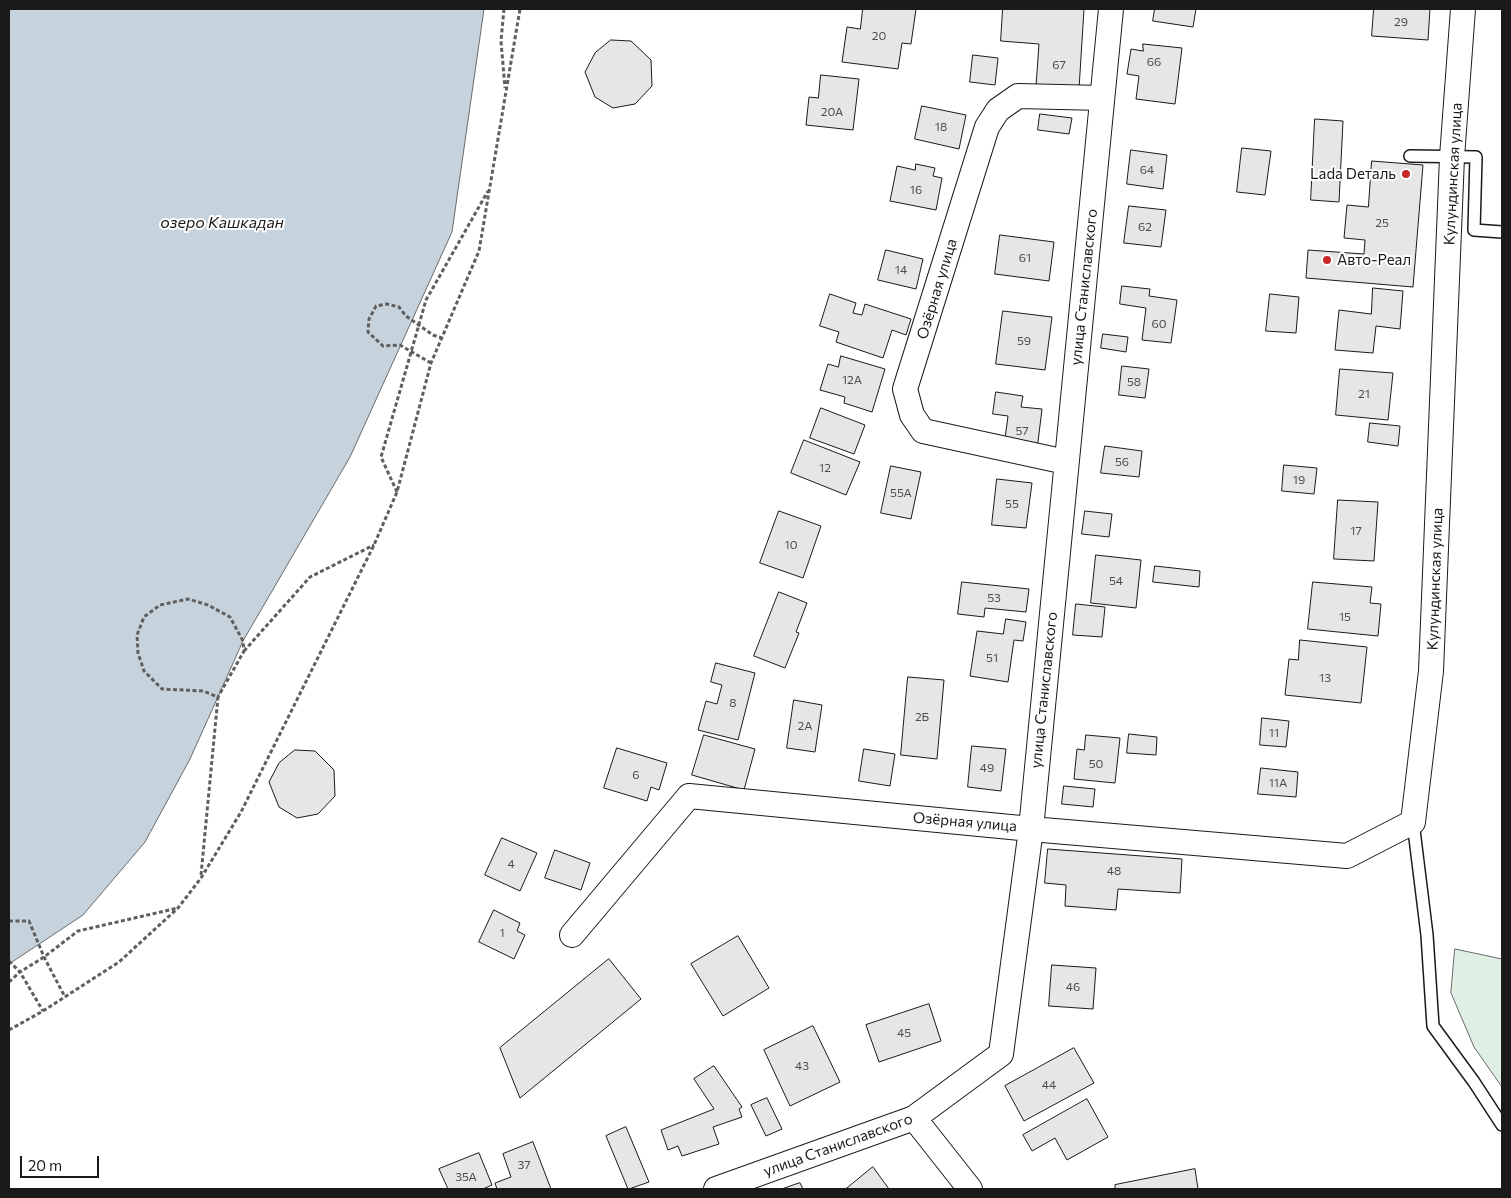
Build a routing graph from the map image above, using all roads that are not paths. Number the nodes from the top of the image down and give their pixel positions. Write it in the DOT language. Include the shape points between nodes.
graph roads {
  1 [pos="1111,9"];
  2 [pos="1464,9"];
  3 [pos="1102,98"];
  4 [pos="1410,156"];
  5 [pos="1452,157"];
  6 [pos="1502,232"];
  7 [pos="1066,462"];
  8 [pos="1413,822"];
  9 [pos="1031,829"];
  10 [pos="572,936"];
  11 [pos="914,1118"];
  12 [pos="1502,1125"];
  13 [pos="716,1189"];
  14 [pos="970,1189"];
  1 -- 3 [label="street, улица Станиславского"];
  2 -- 5 [label="street, Кулундинская улица"];
  3 -- 7 [label="street, улица Станиславского"];
  3 -- 7 [label="street, Озёрная улица" via="1018,96 998,110 987,127 905,389 912,415 923,431"];
  4 -- 5 [label="lane"];
  5 -- 6 [label="lane" via="1476,157 1474,230"];
  5 -- 8 [label="street, Кулундинская улица" via="1431,671"];
  7 -- 9 [label="street, улица Станиславского"];
  8 -- 9 [label="street, Озёрная улица" via="1348,856"];
  8 -- 12 [label="lane, Кулундинская улица" via="1427,935 1433,1026"];
  9 -- 10 [label="street, Озёрная улица" via="690,796"];
  9 -- 11 [label="street, улица Станиславского" via="1002,1054"];
  11 -- 13 [label="street, улица Станиславского"];
  11 -- 14 [label="street"];
}
